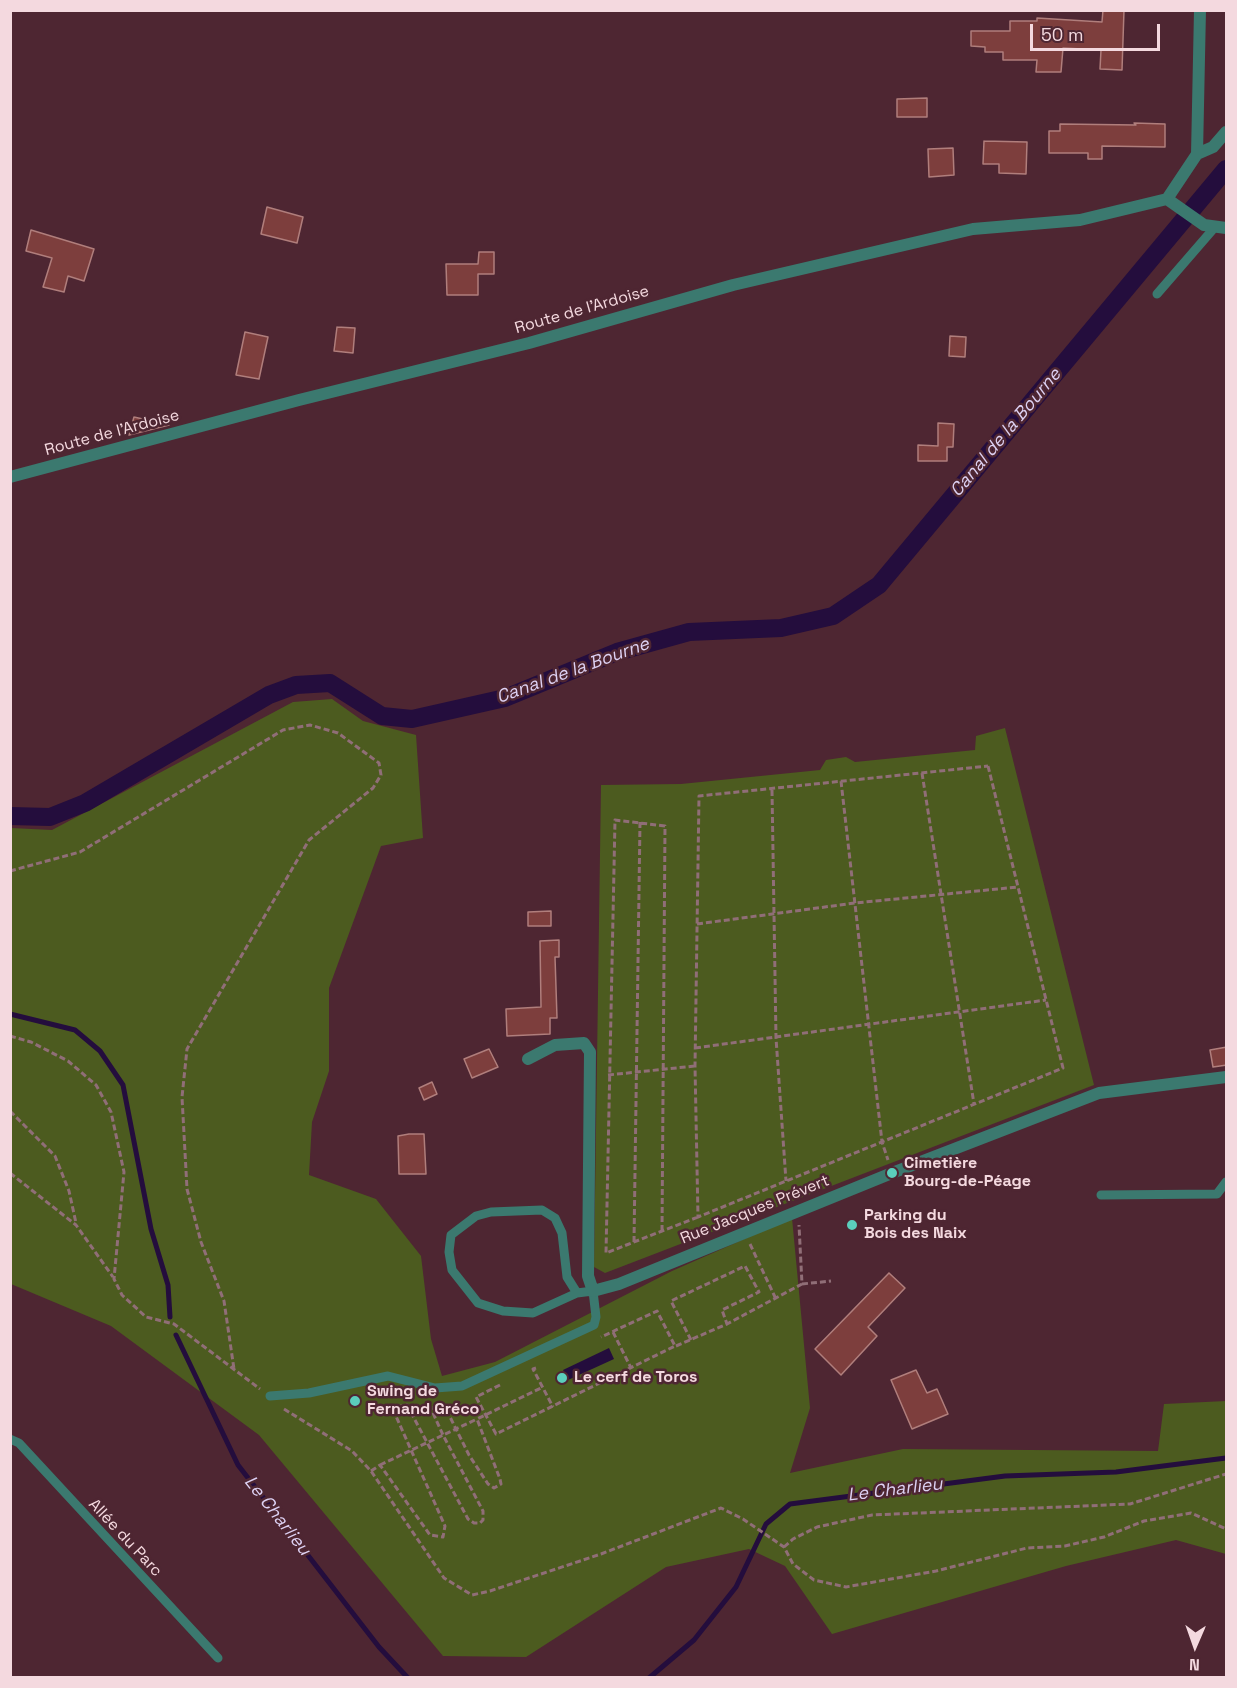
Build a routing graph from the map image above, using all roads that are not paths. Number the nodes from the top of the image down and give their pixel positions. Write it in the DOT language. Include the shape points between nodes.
graph roads {
  1 [pos="1200,10"];
  2 [pos="1227,132"];
  3 [pos="1197,154"];
  4 [pos="1167,198"];
  5 [pos="1215,226"];
  6 [pos="1156,294"];
  7 [pos="10,477"];
  8 [pos="528,1059"];
  9 [pos="1227,1077"];
  10 [pos="1227,1182"];
  11 [pos="1101,1196"];
  12 [pos="593,1291"];
  13 [pos="577,1293"];
  14 [pos="270,1396"];
  15 [pos="10,1439"];
  16 [pos="219,1658"];
  1 -- 3 [label="street"];
  2 -- 3 [label="street" via="1213,147"];
  3 -- 4 [label="street"];
  4 -- 5 [label="street"];
  4 -- 7 [label="street, Route de l'Ardoise" via="1080,220 973,229 733,285 529,343"];
  5 -- 6 [label="lane"];
  8 -- 12 [label="street" via="555,1045 584,1044 590,1052 588,1276"];
  9 -- 12 [label="street, Rue Jacques Prévert" via="1099,1093"];
  10 -- 11 [label="lane" via="1217,1194"];
  12 -- 13 [label="lane"];
  12 -- 14 [label="lane" via="594,1325 462,1386 435,1388 388,1376 309,1393"];
  13 -- 13 [label="lane" via="567,1277 562,1233 555,1218 542,1210 476,1216 451,1235 448,1252 452,1270 478,1303 503,1311 533,1312"];
  15 -- 16 [label="lane, Allée du Parc" via="19,1443"];
}
